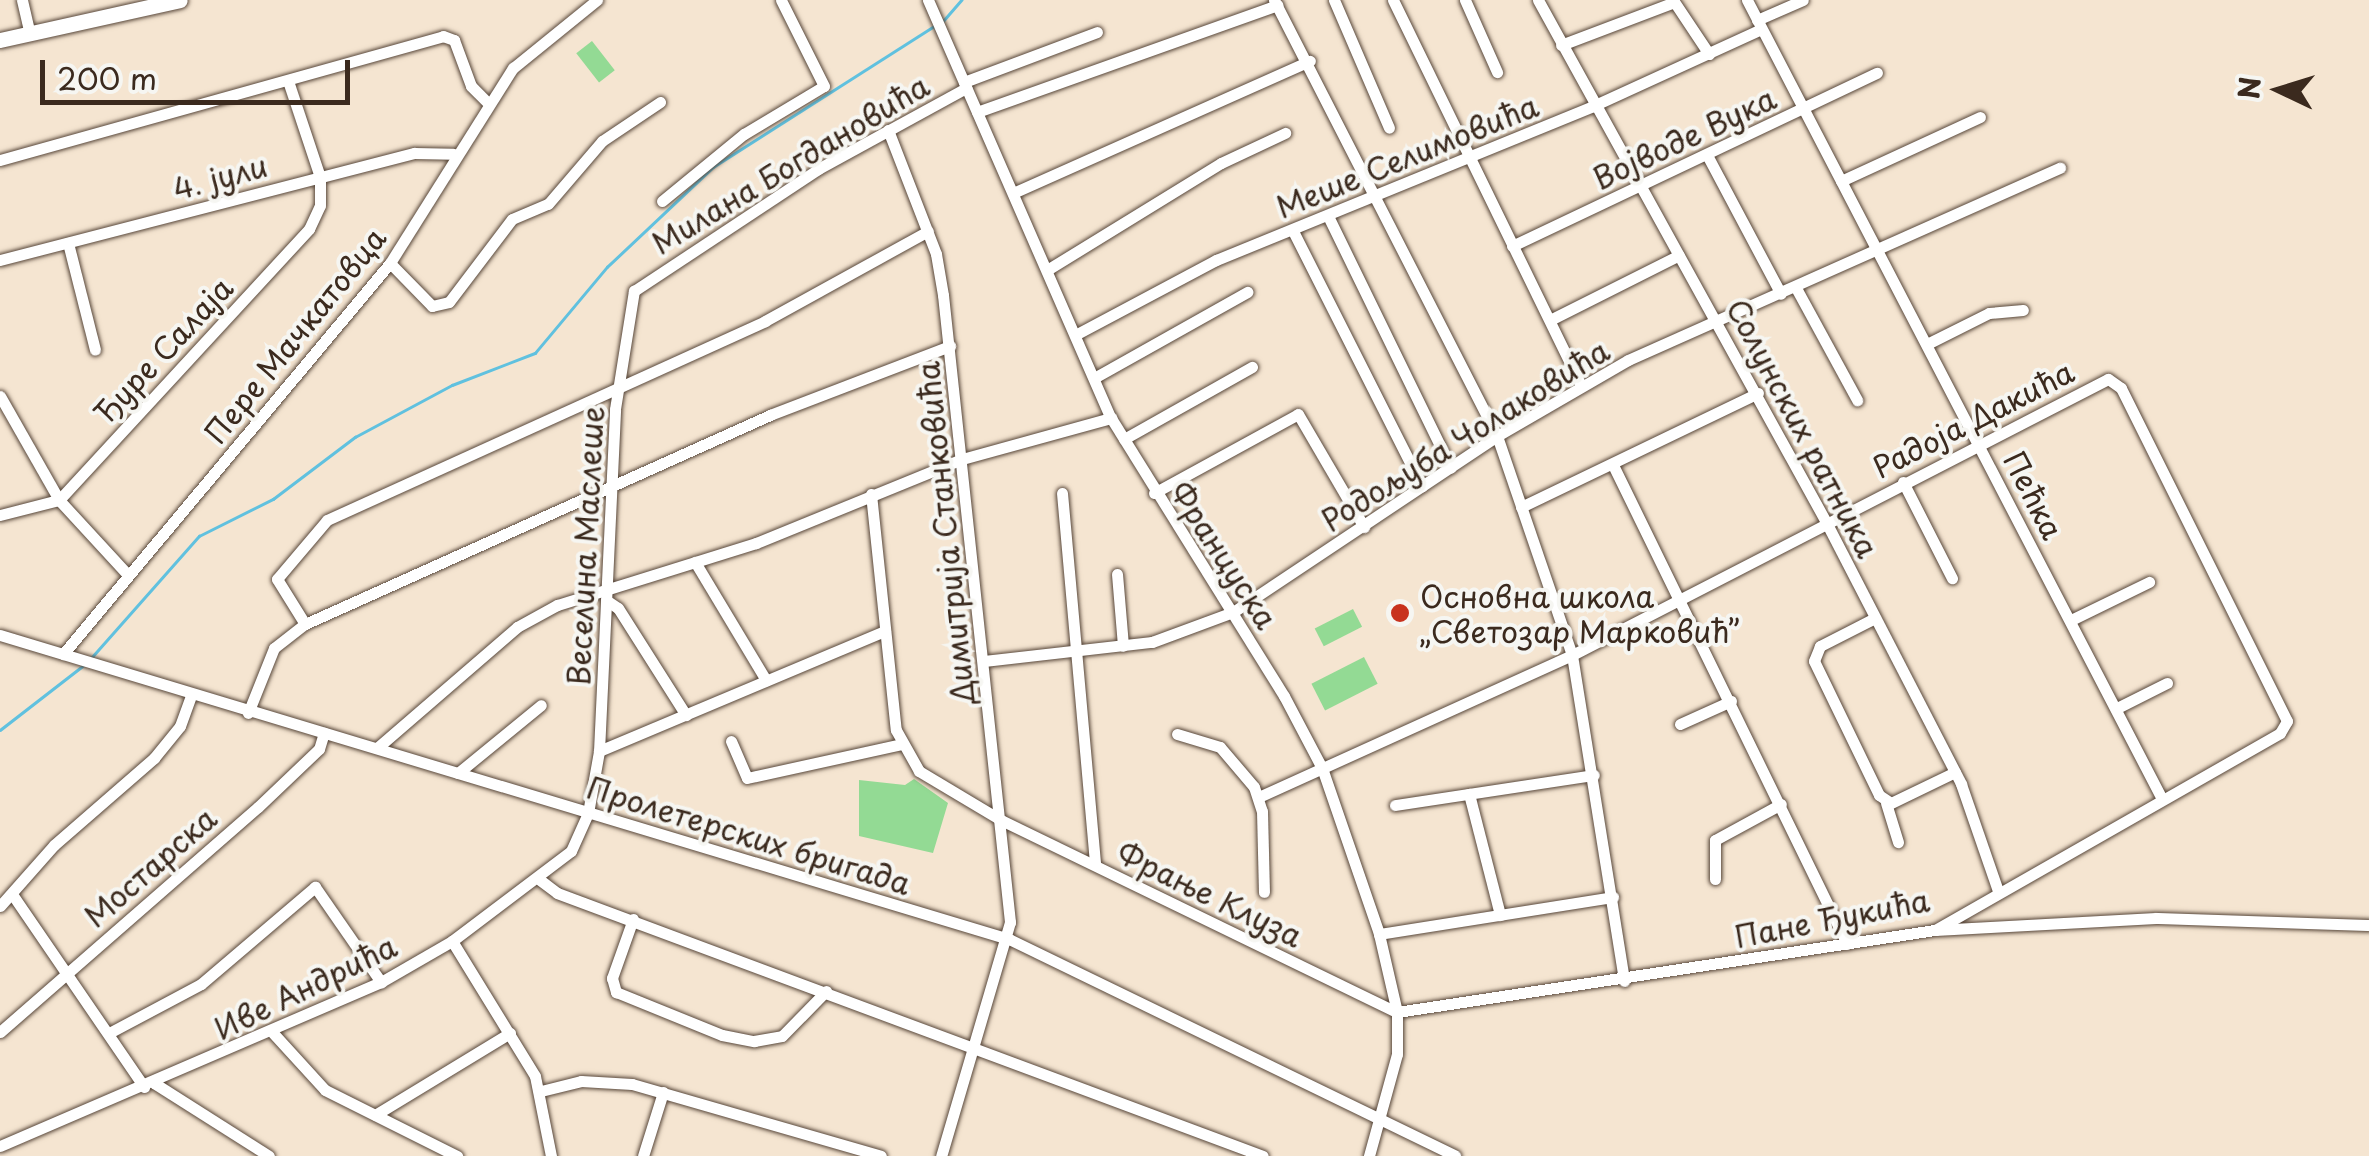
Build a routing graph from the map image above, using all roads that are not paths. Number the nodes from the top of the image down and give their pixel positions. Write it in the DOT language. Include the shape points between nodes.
graph roads {
  1 [pos="22,0"];
  2 [pos="180,0"];
  3 [pos="596,0"];
  4 [pos="781,0"];
  5 [pos="928,0"];
  6 [pos="1334,0"];
  7 [pos="1393,0"];
  8 [pos="1465,0"];
  9 [pos="1538,0"];
  10 [pos="1747,0"];
  11 [pos="1803,0"];
  12 [pos="1673,1"];
  13 [pos="1276,3"];
  14 [pos="1759,25"];
  15 [pos="1097,32"];
  16 [pos="30,34"];
  17 [pos="0,40"];
  18 [pos="1561,45"];
  19 [pos="1708,54"];
  20 [pos="1310,62"];
  21 [pos="1498,72"];
  22 [pos="1877,73"];
  23 [pos="288,80"];
  24 [pos="965,85"];
  25 [pos="486,102"];
  26 [pos="660,102"];
  27 [pos="1593,106"];
  28 [pos="1804,108"];
  29 [pos="977,112"];
  30 [pos="1980,117"];
  31 [pos="1388,128"];
  32 [pos="888,130"];
  33 [pos="1285,133"];
  34 [pos="453,154"];
  35 [pos="1707,155"];
  36 [pos="1469,157"];
  37 [pos="0,160"];
  38 [pos="2060,168"];
  39 [pos="320,177"];
  40 [pos="1841,182"];
  41 [pos="1639,187"];
  42 [pos="1378,193"];
  43 [pos="1013,194"];
  44 [pos="662,202"];
  45 [pos="1328,216"];
  46 [pos="928,231"];
  47 [pos="1293,231"];
  48 [pos="68,243"];
  49 [pos="1512,246"];
  50 [pos="1879,251"];
  51 [pos="1679,255"];
  52 [pos="0,260"];
  53 [pos="390,262"];
  54 [pos="1047,270"];
  55 [pos="639,284"];
  56 [pos="1796,288"];
  57 [pos="1247,292"];
  58 [pos="1780,294"];
  59 [pos="2023,310"];
  60 [pos="1719,319"];
  61 [pos="1550,320"];
  62 [pos="1075,335"];
  63 [pos="1927,344"];
  64 [pos="950,346"];
  65 [pos="95,350"];
  66 [pos="1252,366"];
  67 [pos="1094,378"];
  68 [pos="1581,386"];
  69 [pos="618,387"];
  70 [pos="1758,393"];
  71 [pos="0,396"];
  72 [pos="1856,400"];
  73 [pos="4,418"];
  74 [pos="1111,418"];
  75 [pos="1497,436"];
  76 [pos="1124,439"];
  77 [pos="1978,441"];
  78 [pos="962,460"];
  79 [pos="1613,465"];
  80 [pos="1451,468"];
  81 [pos="1903,482"];
  82 [pos="1422,486"];
  83 [pos="614,488"];
  84 [pos="1062,492"];
  85 [pos="1154,493"];
  86 [pos="870,494"];
  87 [pos="59,500"];
  88 [pos="1521,507"];
  89 [pos="0,515"];
  90 [pos="1826,522"];
  91 [pos="1364,526"];
  92 [pos="695,562"];
  93 [pos="1117,574"];
  94 [pos="128,575"];
  95 [pos="1952,578"];
  96 [pos="2148,582"];
  97 [pos="607,586"];
  98 [pos="1682,598"];
  99 [pos="606,600"];
  100 [pos="1234,612"];
  101 [pos="1875,618"];
  102 [pos="2071,620"];
  103 [pos="305,624"];
  104 [pos="885,630"];
  105 [pos="0,635"];
  106 [pos="1123,646"];
  107 [pos="1079,651"];
  108 [pos="67,655"];
  109 [pos="1572,656"];
  110 [pos="984,662"];
  111 [pos="766,680"];
  112 [pos="2167,683"];
  113 [pos="191,695"];
  114 [pos="1731,701"];
  115 [pos="541,705"];
  116 [pos="2117,708"];
  117 [pos="248,712"];
  118 [pos="686,715"];
  119 [pos="1680,724"];
  120 [pos="2286,725"];
  121 [pos="324,733"];
  122 [pos="1178,734"];
  123 [pos="731,741"];
  124 [pos="901,744"];
  125 [pos="377,748"];
  126 [pos="599,751"];
  127 [pos="1322,768"];
  128 [pos="1954,772"];
  129 [pos="458,773"];
  130 [pos="1594,775"];
  131 [pos="1469,794"];
  132 [pos="1259,796"];
  133 [pos="2162,798"];
  134 [pos="1886,802"];
  135 [pos="1781,804"];
  136 [pos="1395,805"];
  137 [pos="588,813"];
  138 [pos="1002,820"];
  139 [pos="1898,842"];
  140 [pos="1095,865"];
  141 [pos="1715,879"];
  142 [pos="540,880"];
  143 [pos="1998,891"];
  144 [pos="1264,892"];
  145 [pos="12,894"];
  146 [pos="1613,897"];
  147 [pos="0,906"];
  148 [pos="1960,914"];
  149 [pos="1500,915"];
  150 [pos="632,919"];
  151 [pos="2369,924"];
  152 [pos="1935,930"];
  153 [pos="1961,932"];
  154 [pos="1379,934"];
  155 [pos="1009,939"];
  156 [pos="452,941"];
  157 [pos="1847,944"];
  158 [pos="66,972"];
  159 [pos="382,982"];
  160 [pos="1624,982"];
  161 [pos="826,992"];
  162 [pos="1397,1012"];
  163 [pos="0,1032"];
  164 [pos="110,1032"];
  165 [pos="510,1033"];
  166 [pos="273,1034"];
  167 [pos="977,1047"];
  168 [pos="149,1085"];
  169 [pos="540,1091"];
  170 [pos="663,1092"];
  171 [pos="375,1115"];
  172 [pos="1381,1118"];
  173 [pos="0,1146"];
  174 [pos="829,1151"];
  175 [pos="269,1156"];
  176 [pos="457,1156"];
  177 [pos="550,1156"];
  178 [pos="643,1156"];
  179 [pos="881,1156"];
  180 [pos="942,1156"];
  181 [pos="1263,1156"];
  182 [pos="1369,1156"];
  183 [pos="1455,1156"];
  1 -- 16 [label="street"];
  2 -- 16 [label="main road"];
  3 -- 25 [label="street, Пере Мачкатовца" via="533,47"];
  4 -- 44 [label="street" via="824,86 744,134"];
  5 -- 24 [label="street, Француска"];
  6 -- 31 [label="street"];
  7 -- 36 [label="street"];
  8 -- 21 [label="street"];
  9 -- 18 [label="street, Солунских ратника"];
  10 -- 14 [label="street, Пећка"];
  11 -- 14 [label="street, Меше Селимовића"];
  12 -- 18 [label="street"];
  12 -- 19 [label="street"];
  13 -- 20 [label="street"];
  13 -- 29 [label="street"];
  14 -- 19 [label="street, Меше Селимовића"];
  14 -- 28 [label="street, Пећка"];
  15 -- 24 [label="street, Милана Богдановића"];
  16 -- 17 [label="main road"];
  18 -- 27 [label="street, Солунских ратника"];
  19 -- 27 [label="street, Меше Селимовића"];
  20 -- 42 [label="street"];
  20 -- 43 [label="street"];
  22 -- 28 [label="street, Војводе Вука"];
  23 -- 25 [label="street" via="447,35"];
  23 -- 37 [label="street"];
  23 -- 39 [label="street"];
  24 -- 29 [label="street, Француска"];
  24 -- 32 [label="street, Милана Богдановића"];
  25 -- 34 [label="street, Пере Мачкатовца"];
  26 -- 53 [label="street" via="602,141 548,204 512,218 449,302 432,306"];
  27 -- 36 [label="street, Меше Селимовића"];
  27 -- 41 [label="street, Солунских ратника"];
  28 -- 35 [label="street, Војводе Вука"];
  28 -- 40 [label="street, Пећка"];
  29 -- 43 [label="street, Француска"];
  30 -- 40 [label="street"];
  32 -- 46 [label="street, Димитрија Станковића"];
  32 -- 55 [label="street, Милана Богдановића"];
  33 -- 54 [label="street" via="1221,163"];
  34 -- 39 [label="street, 4. јули" via="429,150"];
  34 -- 53 [label="street, Пере Мачкатовца"];
  35 -- 41 [label="street, Војводе Вука"];
  35 -- 58 [label="street"];
  36 -- 42 [label="street, Меше Селимовића"];
  36 -- 49 [label="street"];
  38 -- 50 [label="street, Родољуба Чолаковића"];
  39 -- 48 [label="street, 4. јули"];
  39 -- 87 [label="street, Ђуре Салаја" via="320,205 309,228"];
  40 -- 50 [label="street, Пећка"];
  41 -- 49 [label="street, Војводе Вука"];
  41 -- 51 [label="street, Солунских ратника"];
  42 -- 45 [label="street, Меше Селимовића"];
  42 -- 75 [label="street"];
  43 -- 54 [label="street, Француска"];
  45 -- 47 [label="street, Меше Селимовића"];
  45 -- 80 [label="street"];
  46 -- 64 [label="street, Димитрија Станковића"];
  46 -- 69 [label="street" via="766,321"];
  47 -- 62 [label="street, Меше Селимовића" via="1190,272"];
  47 -- 82 [label="street"];
  48 -- 52 [label="street, 4. јули"];
  48 -- 65 [label="street"];
  49 -- 61 [label="street"];
  50 -- 56 [label="street, Родољуба Чолаковића"];
  50 -- 63 [label="street, Пећка"];
  51 -- 60 [label="street, Солунских ратника"];
  51 -- 61 [label="street"];
  53 -- 94 [label="street, Пере Мачкатовца"];
  54 -- 62 [label="street, Француска"];
  55 -- 69 [label="street, Веселина Маслеше" via="630,298"];
  56 -- 58 [label="street, Родољуба Чолаковића"];
  56 -- 72 [label="street"];
  57 -- 67 [label="street"];
  58 -- 60 [label="street, Родољуба Чолаковића"];
  59 -- 63 [label="street" via="1989,313"];
  60 -- 68 [label="street, Родољуба Чолаковића"];
  60 -- 70 [label="street, Солунских ратника"];
  61 -- 68 [label="street"];
  62 -- 67 [label="street, Француска"];
  63 -- 77 [label="street, Пећка"];
  64 -- 78 [label="street, Димитрија Станковића"];
  64 -- 83 [label="street" via="770,415"];
  66 -- 76 [label="street"];
  67 -- 74 [label="street, Француска"];
  68 -- 75 [label="street, Родољуба Чолаковића"];
  69 -- 83 [label="street, Веселина Маслеше"];
  69 -- 103 [label="street" via="327,520 277,579"];
  70 -- 79 [label="street"];
  70 -- 90 [label="street, Солунских ратника"];
  71 -- 73 [label="street"];
  73 -- 87 [label="street"];
  74 -- 76 [label="street, Француска"];
  74 -- 78 [label="street"];
  75 -- 80 [label="street, Родољуба Чолаковића"];
  75 -- 88 [label="street"];
  76 -- 85 [label="street, Француска"];
  77 -- 81 [label="street, Радоја Дакића"];
  77 -- 102 [label="street, Пећка"];
  77 -- 120 [label="street, Радоја Дакића" via="2108,379 2121,388"];
  78 -- 86 [label="street"];
  78 -- 110 [label="street, Димитрија Станковића"];
  79 -- 88 [label="street"];
  79 -- 98 [label="street"];
  80 -- 82 [label="street, Родољуба Чолаковића"];
  81 -- 90 [label="street, Радоја Дакића"];
  81 -- 95 [label="street"];
  82 -- 91 [label="street, Родољуба Чолаковића"];
  83 -- 97 [label="street, Веселина Маслеше"];
  83 -- 103 [label="street"];
  84 -- 107 [label="street"];
  85 -- 91 [label="street" via="1298,414"];
  85 -- 100 [label="street, Француска"];
  86 -- 92 [label="street"];
  86 -- 104 [label="street"];
  87 -- 89 [label="street"];
  87 -- 94 [label="street"];
  88 -- 109 [label="street"];
  90 -- 98 [label="street, Радоја Дакића"];
  90 -- 101 [label="street, Солунских ратника"];
  91 -- 100 [label="street, Родољуба Чолаковића"];
  92 -- 97 [label="street"];
  92 -- 111 [label="street"];
  93 -- 106 [label="street"];
  94 -- 108 [label="street, Пере Мачкатовца"];
  96 -- 102 [label="street"];
  97 -- 99 [label="street, Веселина Маслеше"];
  97 -- 125 [label="street" via="517,626"];
  98 -- 109 [label="street, Радоја Дакића"];
  98 -- 114 [label="street"];
  99 -- 118 [label="street"];
  99 -- 126 [label="street, Веселина Маслеше"];
  100 -- 106 [label="street, Родољуба Чолаковића" via="1175,636"];
  100 -- 127 [label="street, Француска"];
  101 -- 128 [label="street, Солунских ратника"];
  101 -- 134 [label="street" via="1820,646 1814,661"];
  102 -- 116 [label="street, Пећка"];
  103 -- 117 [label="street" via="274,648"];
  104 -- 111 [label="street"];
  104 -- 124 [label="street"];
  105 -- 108 [label="street, Пролетерских бригада"];
  106 -- 107 [label="street, Родољуба Чолаковића"];
  107 -- 110 [label="street, Родољуба Чолаковића"];
  107 -- 140 [label="street"];
  108 -- 113 [label="street, Пролетерских бригада"];
  109 -- 127 [label="street, Радоја Дакића"];
  109 -- 130 [label="street"];
  110 -- 138 [label="street, Димитрија Станковића"];
  111 -- 118 [label="street"];
  112 -- 116 [label="street"];
  113 -- 117 [label="street, Пролетерских бригада"];
  113 -- 145 [label="street" via="180,726 154,758 54,845"];
  114 -- 119 [label="street"];
  114 -- 135 [label="street"];
  115 -- 129 [label="street"];
  116 -- 133 [label="street, Пећка"];
  117 -- 121 [label="street, Пролетерских бригада"];
  118 -- 126 [label="street"];
  120 -- 133 [label="street, Пане Ђукића"];
  121 -- 125 [label="street, Пролетерских бригада"];
  121 -- 158 [label="street, Мостарска" via="319,748 258,807"];
  122 -- 132 [label="street" via="1220,748"];
  123 -- 124 [label="street" via="746,778"];
  124 -- 138 [label="street, Фрање Клуза" via="928,780"];
  125 -- 129 [label="street, Пролетерских бригада"];
  126 -- 137 [label="street, Веселина Маслеше"];
  127 -- 132 [label="street, Радоја Дакића"];
  127 -- 154 [label="street, Француска"];
  128 -- 134 [label="street"];
  128 -- 143 [label="street, Солунских ратника"];
  129 -- 137 [label="street, Пролетерских бригада"];
  130 -- 131 [label="street"];
  130 -- 146 [label="street"];
  131 -- 136 [label="street"];
  131 -- 149 [label="street"];
  132 -- 144 [label="street"];
  133 -- 143 [label="street, Пане Ђукића"];
  134 -- 139 [label="street"];
  135 -- 141 [label="street" via="1715,840"];
  135 -- 157 [label="street"];
  137 -- 142 [label="street, Иве Андрића" via="577,844"];
  137 -- 155 [label="street, Пролетерских бригада"];
  138 -- 140 [label="street, Фрање Клуза"];
  138 -- 155 [label="street, Димитрија Станковића"];
  140 -- 162 [label="street, Фрање Клуза"];
  142 -- 150 [label="street" via="557,893"];
  142 -- 156 [label="street, Иве Андрића"];
  143 -- 148 [label="street, Пане Ђукића"];
  145 -- 147 [label="street"];
  145 -- 158 [label="street"];
  146 -- 149 [label="street"];
  146 -- 160 [label="street"];
  148 -- 152 [label="street, Пане Ђукића"];
  148 -- 153 [label="street"];
  149 -- 154 [label="street"];
  150 -- 161 [label="street"];
  150 -- 161 [label="street" via="612,978 616,992 722,1036 782,1036"];
  151 -- 153 [label="street" via="2156,918"];
  152 -- 153 [label="street"];
  152 -- 157 [label="street, Пане Ђукића"];
  154 -- 162 [label="street, Француска"];
  155 -- 167 [label="street, Димитрија Станковића"];
  155 -- 172 [label="street, Пролетерских бригада"];
  156 -- 159 [label="street, Иве Андрића"];
  156 -- 165 [label="street"];
  157 -- 160 [label="street, Пане Ђукића"];
  158 -- 163 [label="street, Мостарска"];
  158 -- 164 [label="street"];
  159 -- 164 [label="street" via="315,888 201,984"];
  159 -- 166 [label="street, Иве Андрића"];
  160 -- 162 [label="street, Пане Ђукића"];
  161 -- 167 [label="street"];
  162 -- 172 [label="street, Француска" via="1397,1054"];
  164 -- 168 [label="street"];
  165 -- 169 [label="street"];
  165 -- 171 [label="street"];
  166 -- 168 [label="street, Иве Андрића"];
  166 -- 171 [label="street" via="326,1090"];
  167 -- 180 [label="street, Димитрија Станковића"];
  167 -- 181 [label="street"];
  168 -- 173 [label="street, Иве Андрића"];
  168 -- 175 [label="street"];
  169 -- 170 [label="street" via="598,1080"];
  169 -- 177 [label="street"];
  170 -- 174 [label="street"];
  170 -- 178 [label="street"];
  171 -- 176 [label="street"];
  172 -- 182 [label="street, Француска"];
  172 -- 183 [label="street, Пролетерских бригада"];
  174 -- 179 [label="street"];
}
